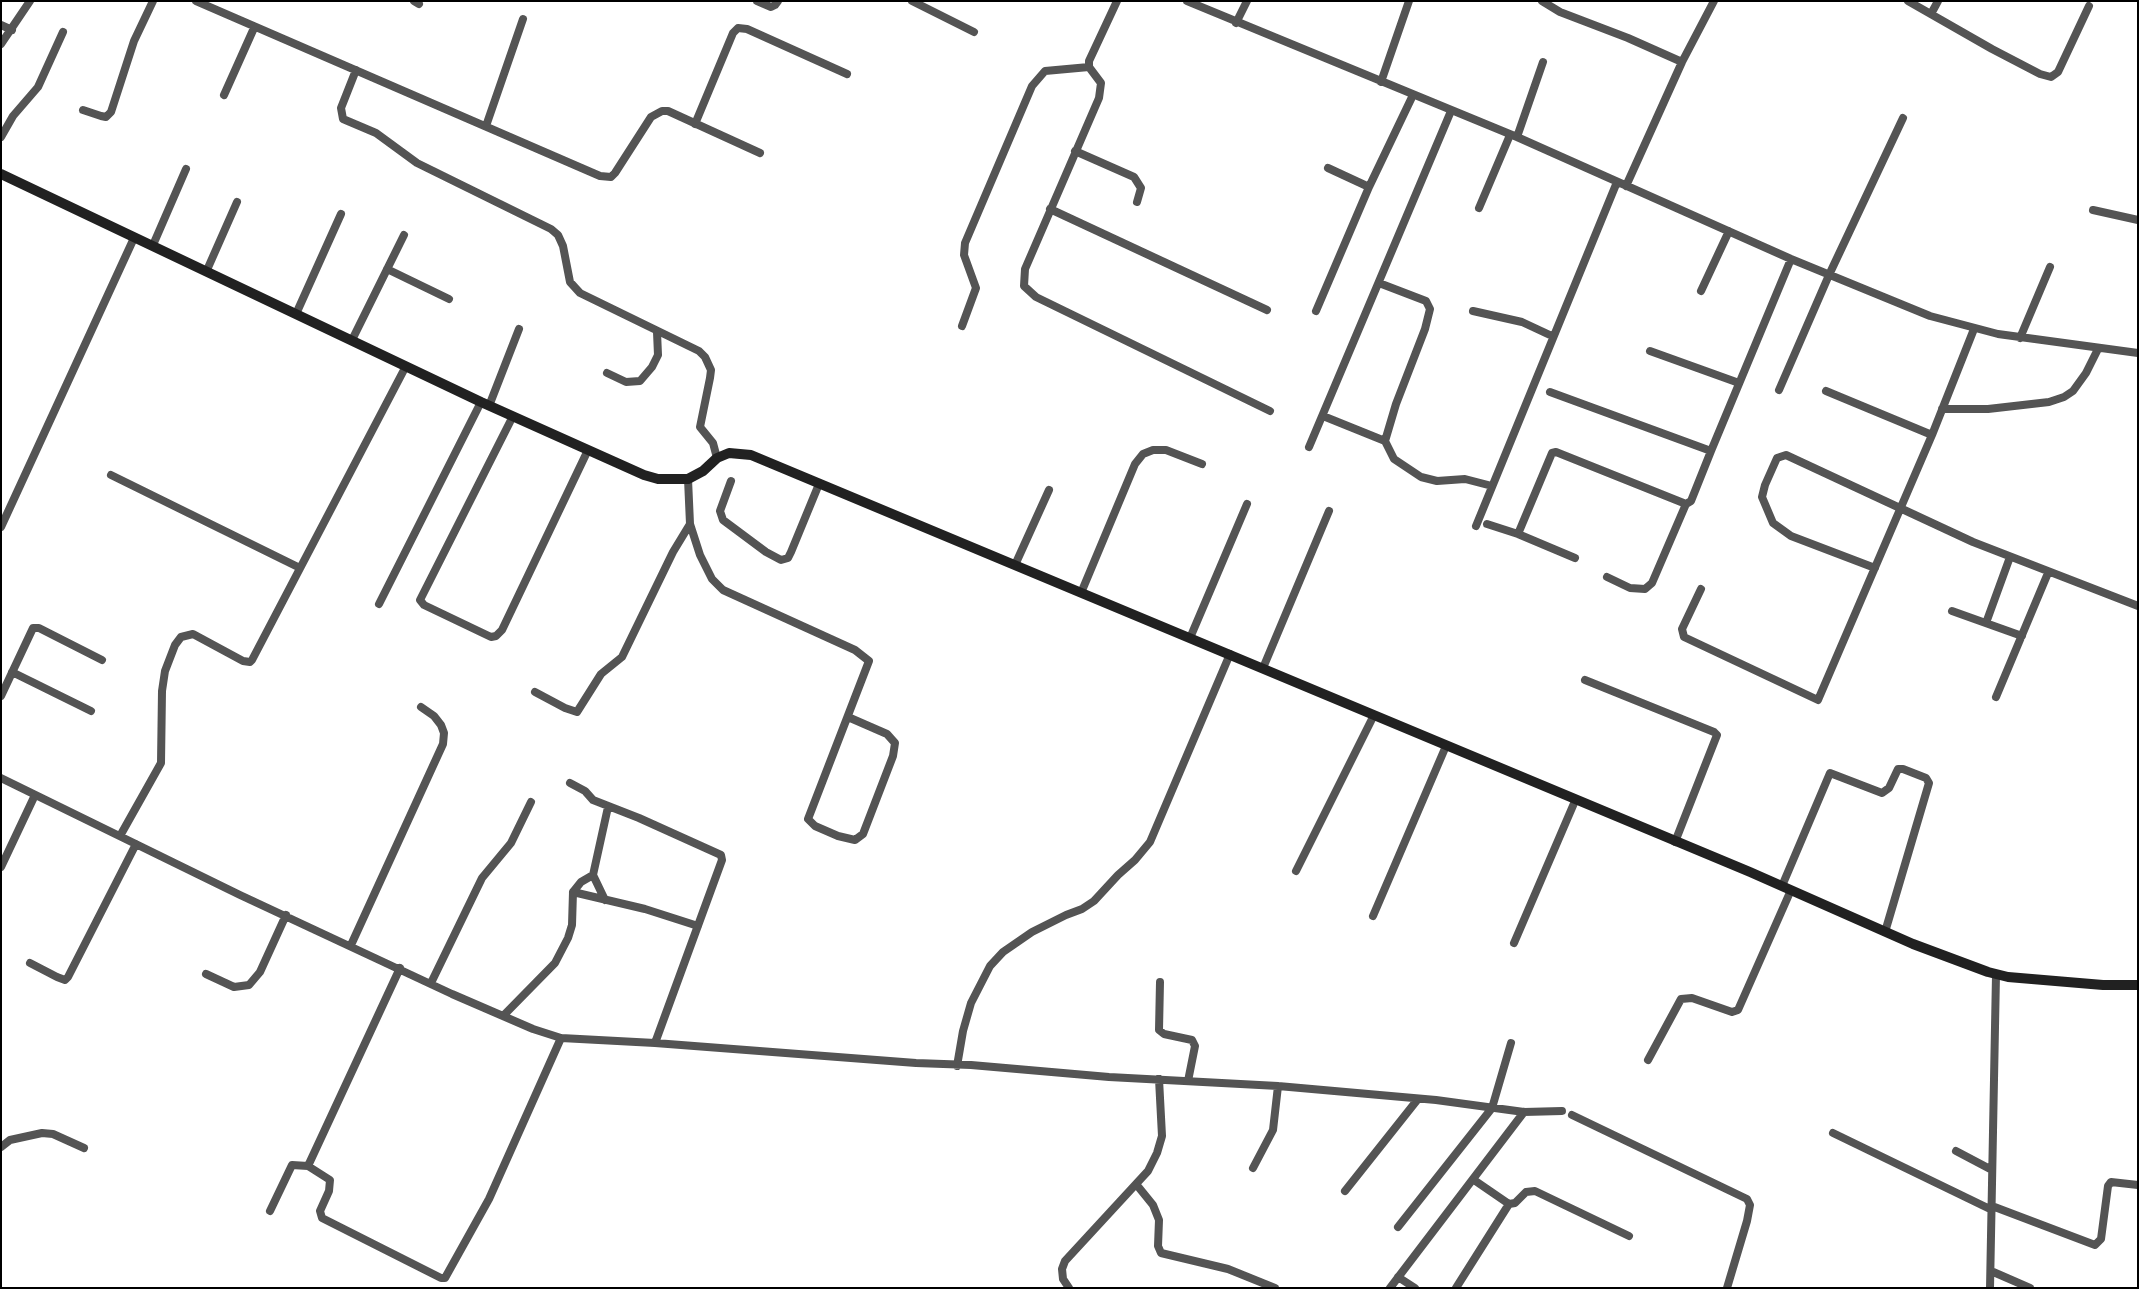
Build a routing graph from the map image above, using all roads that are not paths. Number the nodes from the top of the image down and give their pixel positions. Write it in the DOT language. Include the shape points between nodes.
graph roads {
  1 [pos="30,1"];
  2 [pos="153,1"];
  3 [pos="196,1"];
  4 [pos="757,1"];
  5 [pos="778,1"];
  6 [pos="912,1"];
  7 [pos="1117,1"];
  8 [pos="1187,1"];
  9 [pos="1247,1"];
  10 [pos="1409,1"];
  11 [pos="1542,1"];
  12 [pos="1714,1"];
  13 [pos="1908,1"];
  14 [pos="1938,1"];
  15 [pos="2089,6"];
  16 [pos="1931,14"];
  17 [pos="523,18"];
  18 [pos="1236,23"];
  19 [pos="1,25"];
  20 [pos="254,28"];
  21 [pos="12,30"];
  22 [pos="63,32"];
  23 [pos="974,32"];
  24 [pos="1,44"];
  25 [pos="1543,62"];
  26 [pos="1682,62"];
  27 [pos="1089,67"];
  28 [pos="356,70"];
  29 [pos="848,74"];
  30 [pos="1381,82"];
  31 [pos="224,95"];
  32 [pos="1413,95"];
  33 [pos="84,110"];
  34 [pos="1451,111"];
  35 [pos="1903,118"];
  36 [pos="695,124"];
  37 [pos="486,126"];
  38 [pos="1514,136"];
  39 [pos="1,137"];
  40 [pos="1074,151"];
  41 [pos="760,153"];
  42 [pos="1328,168"];
  43 [pos="186,169"];
  44 [pos="1,174"];
  45 [pos="1617,182"];
  46 [pos="1626,186"];
  47 [pos="1369,187"];
  48 [pos="237,202"];
  49 [pos="1137,202"];
  50 [pos="1479,208"];
  51 [pos="1050,209"];
  52 [pos="2093,210"];
  53 [pos="341,214"];
  54 [pos="2138,220"];
  55 [pos="1729,231"];
  56 [pos="404,235"];
  57 [pos="134,238"];
  58 [pos="153,245"];
  59 [pos="1791,259"];
  60 [pos="2050,267"];
  61 [pos="387,269"];
  62 [pos="207,270"];
  63 [pos="1829,274"];
  64 [pos="1379,283"];
  65 [pos="1701,291"];
  66 [pos="449,299"];
  67 [pos="1267,310"];
  68 [pos="1316,311"];
  69 [pos="1473,311"];
  70 [pos="296,314"];
  71 [pos="962,326"];
  72 [pos="519,329"];
  73 [pos="1974,330"];
  74 [pos="657,332"];
  75 [pos="1552,336"];
  76 [pos="2020,338"];
  77 [pos="352,340"];
  78 [pos="2098,349"];
  79 [pos="1650,351"];
  80 [pos="2138,353"];
  81 [pos="406,366"];
  82 [pos="607,373"];
  83 [pos="1739,383"];
  84 [pos="1779,390"];
  85 [pos="1826,391"];
  86 [pos="1550,392"];
  87 [pos="485,404"];
  88 [pos="1942,409"];
  89 [pos="1270,411"];
  90 [pos="513,416"];
  91 [pos="1323,416"];
  92 [pos="1932,435"];
  93 [pos="1385,441"];
  94 [pos="1309,447"];
  95 [pos="588,450"];
  96 [pos="1711,451"];
  97 [pos="717,458"];
  98 [pos="1202,464"];
  99 [pos="111,475"];
  100 [pos="688,479"];
  101 [pos="731,481"];
  102 [pos="819,484"];
  103 [pos="1492,486"];
  104 [pos="1049,490"];
  105 [pos="1246,504"];
  106 [pos="1686,504"];
  107 [pos="1900,509"];
  108 [pos="1329,511"];
  109 [pos="690,524"];
  110 [pos="1487,524"];
  111 [pos="1476,526"];
  112 [pos="1,527"];
  113 [pos="1518,534"];
  114 [pos="2010,557"];
  115 [pos="1575,558"];
  116 [pos="1015,565"];
  117 [pos="300,568"];
  118 [pos="1875,568"];
  119 [pos="2048,573"];
  120 [pos="1607,577"];
  121 [pos="1701,589"];
  122 [pos="1081,593"];
  123 [pos="379,604"];
  124 [pos="2138,606"];
  125 [pos="1952,611"];
  126 [pos="1986,623"];
  127 [pos="2022,636"];
  128 [pos="1190,638"];
  129 [pos="1230,654"];
  130 [pos="102,660"];
  131 [pos="1263,668"];
  132 [pos="12,672"];
  133 [pos="1586,680"];
  134 [pos="535,692"];
  135 [pos="1,696"];
  136 [pos="1996,697"];
  137 [pos="421,707"];
  138 [pos="91,711"];
  139 [pos="1374,715"];
  140 [pos="848,717"];
  141 [pos="1446,746"];
  142 [pos="1,778"];
  143 [pos="570,783"];
  144 [pos="35,795"];
  145 [pos="1575,800"];
  146 [pos="531,802"];
  147 [pos="608,807"];
  148 [pos="120,836"];
  149 [pos="1675,842"];
  150 [pos="136,844"];
  151 [pos="1,867"];
  152 [pos="1296,871"];
  153 [pos="593,875"];
  154 [pos="1786,888"];
  155 [pos="573,892"];
  156 [pos="604,900"];
  157 [pos="286,915"];
  158 [pos="1373,916"];
  159 [pos="698,926"];
  160 [pos="1885,932"];
  161 [pos="1514,943"];
  162 [pos="351,945"];
  163 [pos="30,963"];
  164 [pos="400,968"];
  165 [pos="206,974"];
  166 [pos="1996,975"];
  167 [pos="1160,982"];
  168 [pos="431,983"];
  169 [pos="2138,985"];
  170 [pos="503,1016"];
  171 [pos="561,1038"];
  172 [pos="655,1043"];
  173 [pos="1511,1043"];
  174 [pos="1648,1060"];
  175 [pos="956,1066"];
  176 [pos="1159,1079"];
  177 [pos="1188,1081"];
  178 [pos="1278,1086"];
  179 [pos="1418,1099"];
  180 [pos="1492,1108"];
  181 [pos="1562,1111"];
  182 [pos="1524,1112"];
  183 [pos="1572,1115"];
  184 [pos="1833,1133"];
  185 [pos="1,1147"];
  186 [pos="84,1148"];
  187 [pos="1956,1151"];
  188 [pos="308,1166"];
  189 [pos="1253,1168"];
  190 [pos="1992,1170"];
  191 [pos="1474,1180"];
  192 [pos="1136,1184"];
  193 [pos="2138,1185"];
  194 [pos="1345,1191"];
  195 [pos="1510,1204"];
  196 [pos="1992,1208"];
  197 [pos="270,1211"];
  198 [pos="1398,1227"];
  199 [pos="1629,1236"];
  200 [pos="1991,1271"];
  201 [pos="1398,1277"];
  202 [pos="1069,1288"];
  203 [pos="1275,1288"];
  204 [pos="1390,1288"];
  205 [pos="1415,1288"];
  206 [pos="1456,1288"];
  207 [pos="1727,1288"];
  208 [pos="1990,1288"];
  209 [pos="2030,1288"];
  1 -- 21 [label="street"];
  2 -- 33 [label="street" via="134,40 111,112 101,116"];
  3 -- 20 [label="street"];
  4 -- 5 [label="street" via="770,7"];
  6 -- 23 [label="street"];
  7 -- 27 [label="street" via="1092,53"];
  8 -- 18 [label="street"];
  9 -- 18 [label="street"];
  10 -- 30 [label="street"];
  11 -- 26 [label="street" via="1560,12"];
  12 -- 26 [label="street"];
  13 -- 16 [label="street"];
  14 -- 16 [label="street"];
  15 -- 16 [label="street" via="2058,72 2051,77 1992,50"];
  17 -- 37 [label="street"];
  18 -- 30 [label="street"];
  19 -- 21 [label="street"];
  20 -- 28 [label="street"];
  20 -- 31 [label="street"];
  21 -- 24 [label="street"];
  22 -- 39 [label="street" via="38,87 13,116"];
  25 -- 38 [label="street"];
  26 -- 46 [label="street"];
  27 -- 40 [label="street" via="1102,89"];
  27 -- 71 [label="street" via="1045,70 1032,86 966,243 964,255 976,288"];
  28 -- 37 [label="street"];
  28 -- 74 [label="street" via="341,108 342,119 376,133 418,163 551,229 563,246 574,288"];
  29 -- 36 [label="street" via="747,29 738,28 733,33"];
  30 -- 32 [label="street"];
  32 -- 34 [label="street"];
  32 -- 47 [label="street"];
  34 -- 38 [label="street"];
  34 -- 64 [label="street"];
  35 -- 63 [label="street"];
  36 -- 37 [label="street" via="668,111 656,112 611,177"];
  36 -- 41 [label="street"];
  38 -- 45 [label="street"];
  38 -- 50 [label="street"];
  40 -- 49 [label="street" via="1134,177 1141,188"];
  40 -- 51 [label="street"];
  42 -- 47 [label="street"];
  43 -- 58 [label="street"];
  44 -- 57 [label="street"];
  45 -- 46 [label="street"];
  45 -- 75 [label="street"];
  46 -- 55 [label="street"];
  47 -- 68 [label="street"];
  48 -- 62 [label="street"];
  51 -- 67 [label="street"];
  51 -- 89 [label="street" via="1022,278 1029,292"];
  52 -- 54 [label="street"];
  53 -- 70 [label="street"];
  55 -- 59 [label="street"];
  55 -- 65 [label="street"];
  56 -- 61 [label="street"];
  57 -- 58 [label="street"];
  57 -- 112 [label="street"];
  58 -- 62 [label="street"];
  59 -- 63 [label="street"];
  59 -- 83 [label="street"];
  60 -- 76 [label="street"];
  61 -- 66 [label="street"];
  61 -- 77 [label="street"];
  62 -- 70 [label="street"];
  63 -- 73 [label="street" via="1930,316"];
  63 -- 84 [label="street"];
  64 -- 91 [label="street"];
  64 -- 93 [label="street" via="1426,301 1430,309 1426,329"];
  69 -- 75 [label="street" via="1522,322"];
  70 -- 77 [label="street"];
  72 -- 87 [label="street"];
  73 -- 76 [label="street"];
  73 -- 88 [label="street"];
  74 -- 82 [label="street" via="658,355 640,382 626,382"];
  74 -- 97 [label="street" via="699,351 709,362 710,378 700,426 713,443"];
  75 -- 103 [label="street"];
  76 -- 78 [label="street"];
  77 -- 81 [label="street"];
  78 -- 80 [label="street"];
  78 -- 88 [label="street" via="2086,373 2073,391 2064,397 1997,408"];
  79 -- 83 [label="street"];
  81 -- 87 [label="street"];
  81 -- 117 [label="street"];
  83 -- 96 [label="street"];
  85 -- 92 [label="street"];
  86 -- 96 [label="street"];
  87 -- 90 [label="street"];
  87 -- 123 [label="street"];
  88 -- 92 [label="street"];
  90 -- 95 [label="street"];
  90 -- 95 [label="street" via="420,600 424,605 491,637 502,630"];
  91 -- 93 [label="street"];
  91 -- 94 [label="street"];
  92 -- 107 [label="street"];
  93 -- 103 [label="street" via="1394,458 1421,476"];
  95 -- 100 [label="street" via="658,479"];
  96 -- 106 [label="street" via="1691,501"];
  97 -- 100 [label="street" via="703,472"];
  97 -- 102 [label="street" via="729,453 744,453"];
  98 -- 122 [label="street" via="1166,450 1143,454 1135,464"];
  99 -- 117 [label="street"];
  100 -- 109 [label="street"];
  101 -- 102 [label="street" via="720,511 723,520 781,560 788,558 791,552"];
  102 -- 116 [label="street"];
  103 -- 111 [label="street"];
  104 -- 116 [label="street"];
  105 -- 128 [label="street"];
  106 -- 113 [label="street" via="1552,453"];
  106 -- 120 [label="street" via="1652,583 1645,589 1630,588"];
  107 -- 114 [label="street"];
  107 -- 118 [label="street"];
  107 -- 118 [label="street" via="1786,455 1777,458 1765,486 1762,497 1780,530"];
  108 -- 131 [label="street"];
  109 -- 134 [label="street" via="673,552 626,651 601,674 581,708 572,712"];
  109 -- 140 [label="street" via="700,555 712,579 723,590 855,650 869,661"];
  110 -- 113 [label="street"];
  113 -- 115 [label="street"];
  114 -- 119 [label="street"];
  114 -- 126 [label="street"];
  116 -- 122 [label="street"];
  117 -- 148 [label="street" via="250,662 193,634 181,637 175,645 165,671 162,691 161,763"];
  118 -- 121 [label="street" via="1818,700 1684,637 1682,628"];
  119 -- 124 [label="street"];
  119 -- 127 [label="street"];
  122 -- 128 [label="street"];
  125 -- 126 [label="street"];
  126 -- 127 [label="street"];
  127 -- 136 [label="street"];
  128 -- 129 [label="street"];
  129 -- 131 [label="street"];
  129 -- 175 [label="street" via="1150,842 1094,901 1032,932 1002,952 990,966 971,1003"];
  130 -- 132 [label="street" via="35,627 30,630"];
  131 -- 139 [label="street"];
  132 -- 135 [label="street"];
  132 -- 138 [label="street"];
  133 -- 149 [label="street" via="1717,735"];
  137 -- 162 [label="street" via="441,725 443,744"];
  139 -- 141 [label="street"];
  139 -- 152 [label="street"];
  140 -- 140 [label="street" via="808,819 815,826 855,840 863,834 895,743 887,734"];
  141 -- 145 [label="street"];
  141 -- 158 [label="street"];
  142 -- 144 [label="street"];
  143 -- 147 [label="street"];
  144 -- 148 [label="street"];
  144 -- 151 [label="street"];
  145 -- 149 [label="street"];
  145 -- 161 [label="street"];
  146 -- 168 [label="street" via="511,843 482,878"];
  147 -- 153 [label="street"];
  147 -- 159 [label="street" via="721,855"];
  148 -- 150 [label="street"];
  149 -- 154 [label="street"];
  150 -- 157 [label="street"];
  150 -- 163 [label="street" via="68,977 64,980"];
  153 -- 155 [label="street"];
  153 -- 156 [label="street"];
  154 -- 160 [label="street"];
  154 -- 160 [label="street" via="1830,773 1882,793 1889,788 1898,769 1926,778 1929,783"];
  154 -- 174 [label="street" via="1738,1010 1732,1012 1692,998 1681,999"];
  155 -- 156 [label="street"];
  155 -- 170 [label="street" via="572,925 555,963"];
  156 -- 159 [label="street"];
  157 -- 162 [label="street"];
  157 -- 165 [label="street" via="260,972 249,985 234,987"];
  159 -- 172 [label="street"];
  160 -- 166 [label="street"];
  162 -- 164 [label="street"];
  164 -- 168 [label="street"];
  164 -- 188 [label="street"];
  166 -- 169 [label="street" via="2085,984"];
  166 -- 190 [label="street"];
  167 -- 177 [label="street" via="1159,1030 1192,1040 1195,1046"];
  168 -- 170 [label="street"];
  170 -- 171 [label="street"];
  171 -- 172 [label="street"];
  171 -- 188 [label="street" via="488,1199 445,1278 322,1218 320,1211 330,1180"];
  172 -- 175 [label="street"];
  173 -- 180 [label="street"];
  175 -- 176 [label="street"];
  176 -- 177 [label="street"];
  176 -- 192 [label="street" via="1162,1136 1148,1171"];
  177 -- 178 [label="street"];
  178 -- 179 [label="street"];
  178 -- 189 [label="street" via="1273,1130"];
  179 -- 180 [label="street"];
  179 -- 194 [label="street"];
  180 -- 182 [label="street"];
  180 -- 198 [label="street"];
  181 -- 182 [label="street"];
  182 -- 191 [label="street"];
  183 -- 207 [label="street" via="1748,1199 1747,1221"];
  184 -- 196 [label="street"];
  185 -- 186 [label="street" via="10,1140 42,1133"];
  187 -- 190 [label="street"];
  188 -- 197 [label="street" via="292,1165"];
  190 -- 196 [label="street"];
  191 -- 195 [label="street"];
  191 -- 201 [label="street"];
  192 -- 202 [label="street" via="1065,1261 1063,1279"];
  192 -- 203 [label="street" via="1156,1212 1161,1253 1228,1269"];
  193 -- 196 [label="street" via="2110,1182 2101,1239 2095,1245"];
  195 -- 199 [label="street" via="1526,1192 1535,1191"];
  195 -- 206 [label="street"];
  196 -- 200 [label="street"];
  200 -- 208 [label="street"];
  200 -- 209 [label="street"];
  201 -- 204 [label="street"];
  201 -- 205 [label="street"];
}
